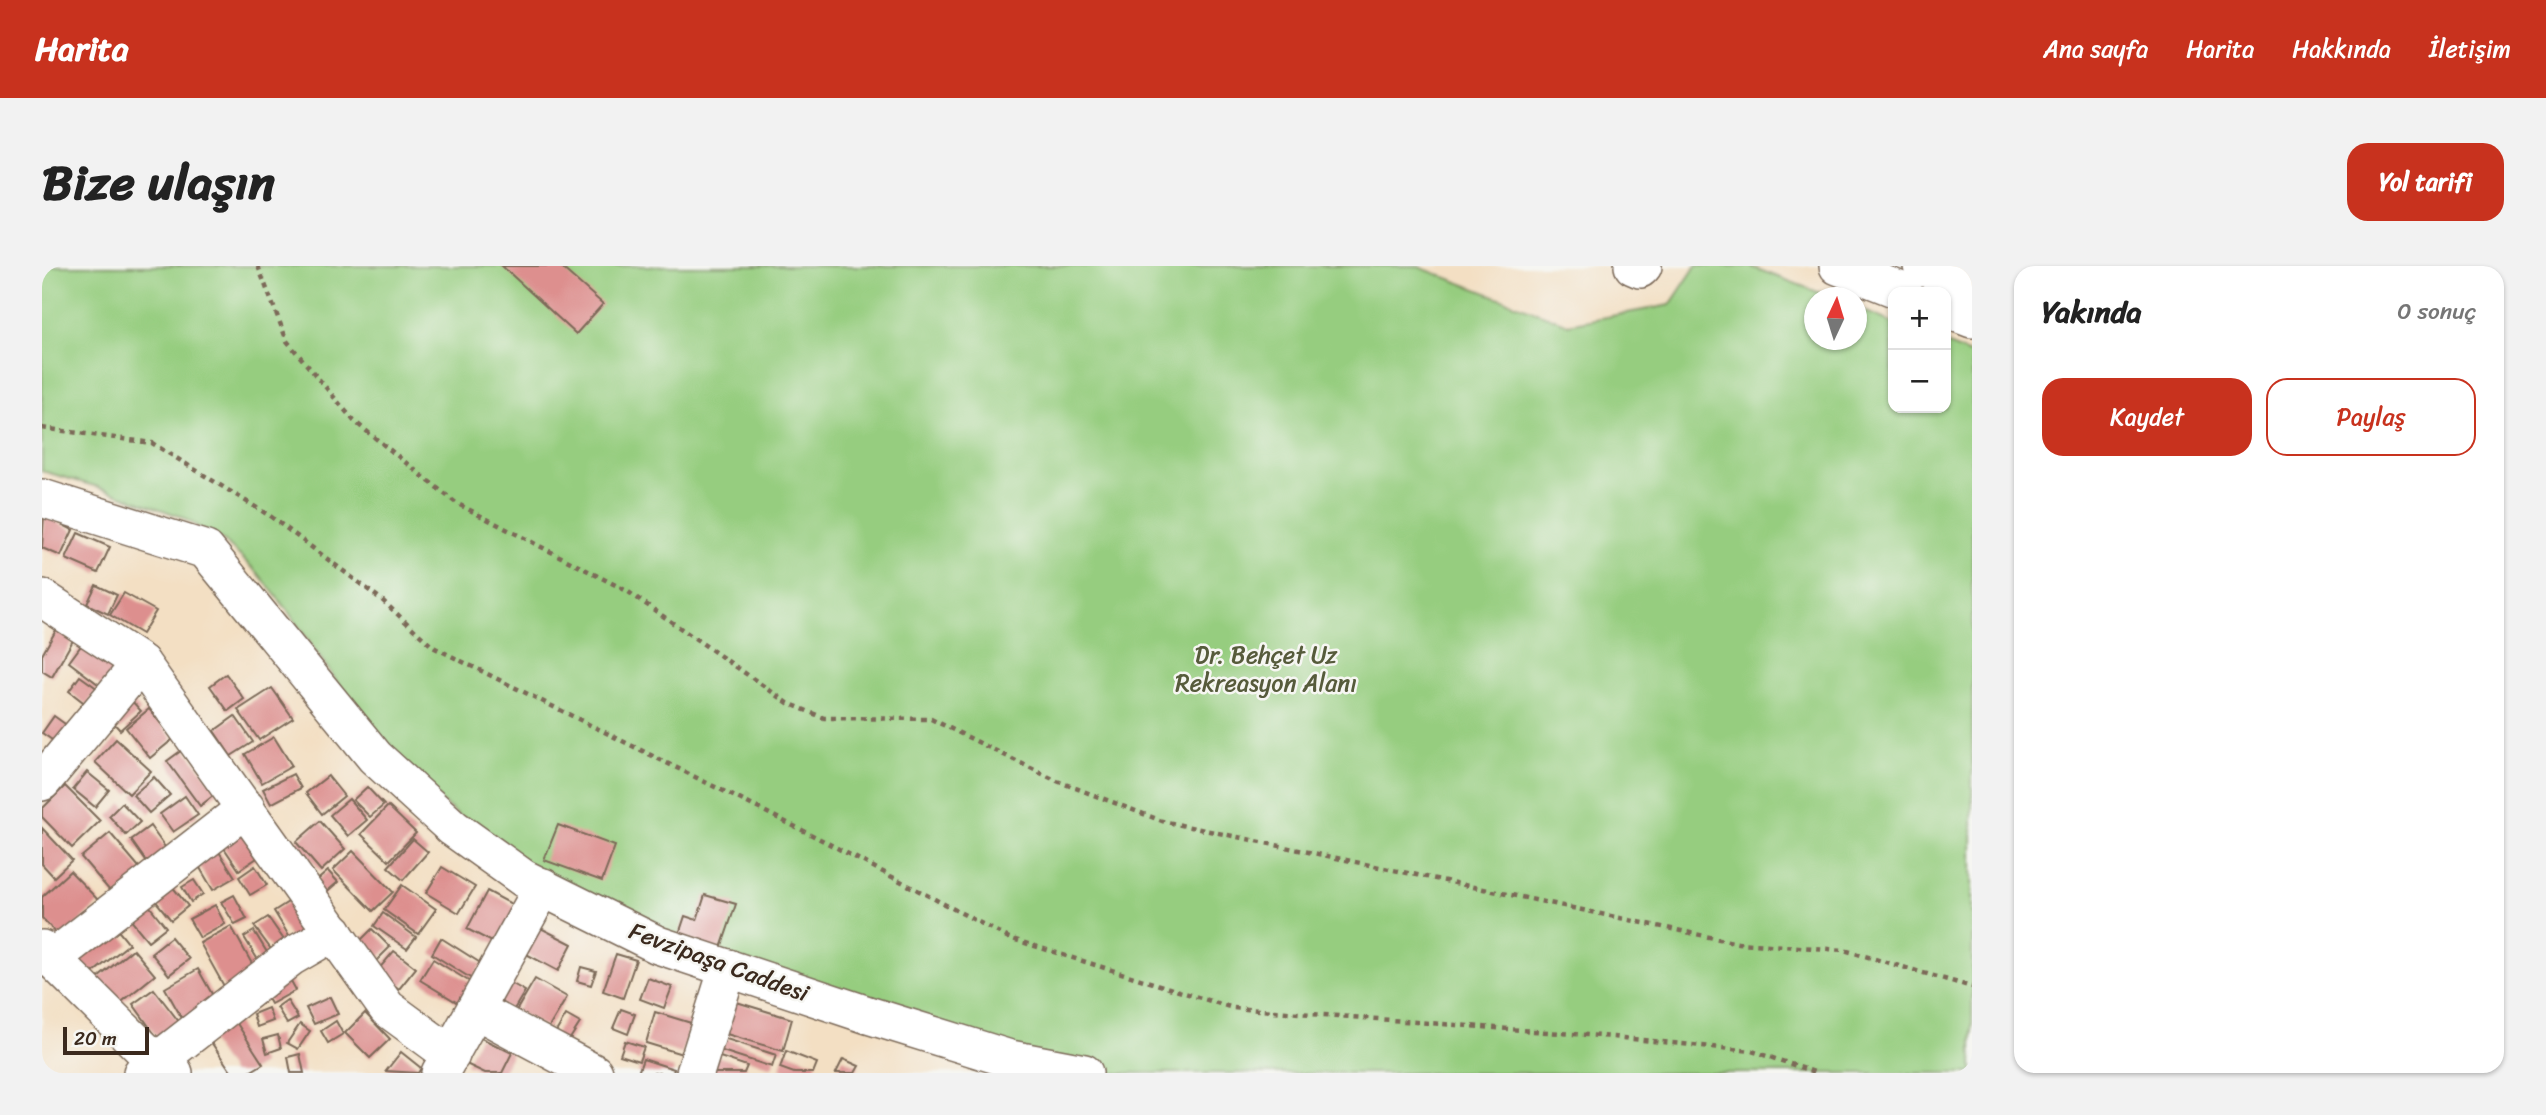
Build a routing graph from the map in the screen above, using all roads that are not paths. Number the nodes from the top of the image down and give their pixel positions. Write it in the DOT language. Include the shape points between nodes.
graph roads {
  1 [pos="1633,266"];
  2 [pos="1643,266"];
  3 [pos="1838,266"];
  4 [pos="1922,266"];
  5 [pos="1891,287"];
  6 [pos="1972,289"];
  7 [pos="1951,311"];
  8 [pos="1972,319"];
  9 [pos="42,498"];
  10 [pos="42,598"];
  11 [pos="141,663"];
  12 [pos="42,782"];
  13 [pos="246,808"];
  14 [pos="542,887"];
  15 [pos="334,932"];
  16 [pos="48,953"];
  17 [pos="728,968"];
  18 [pos="476,1010"];
  19 [pos="446,1064"];
  20 [pos="157,1069"];
  21 [pos="594,1073"];
  22 [pos="695,1073"];
  23 [pos="1084,1073"];
  1 -- 2 [label="street"];
  3 -- 5 [label="street"];
  4 -- 6 [label="street"];
  7 -- 8 [label="street"];
  9 -- 14 [label="street, Fevzipaşa Caddesi" via="206,550 375,757 453,828"];
  10 -- 11 [label="street"];
  11 -- 12 [label="street"];
  11 -- 13 [label="street"];
  13 -- 15 [label="street"];
  13 -- 16 [label="street"];
  14 -- 17 [label="street, Fevzipaşa Caddesi" via="658,945"];
  14 -- 18 [label="street"];
  15 -- 19 [label="street" via="387,1008"];
  15 -- 20 [label="street" via="291,957"];
  16 -- 20 [label="street"];
  17 -- 22 [label="street"];
  17 -- 23 [label="street, Fevzipaşa Caddesi" via="1010,1059"];
  18 -- 19 [label="street"];
  18 -- 21 [label="street"];
}
